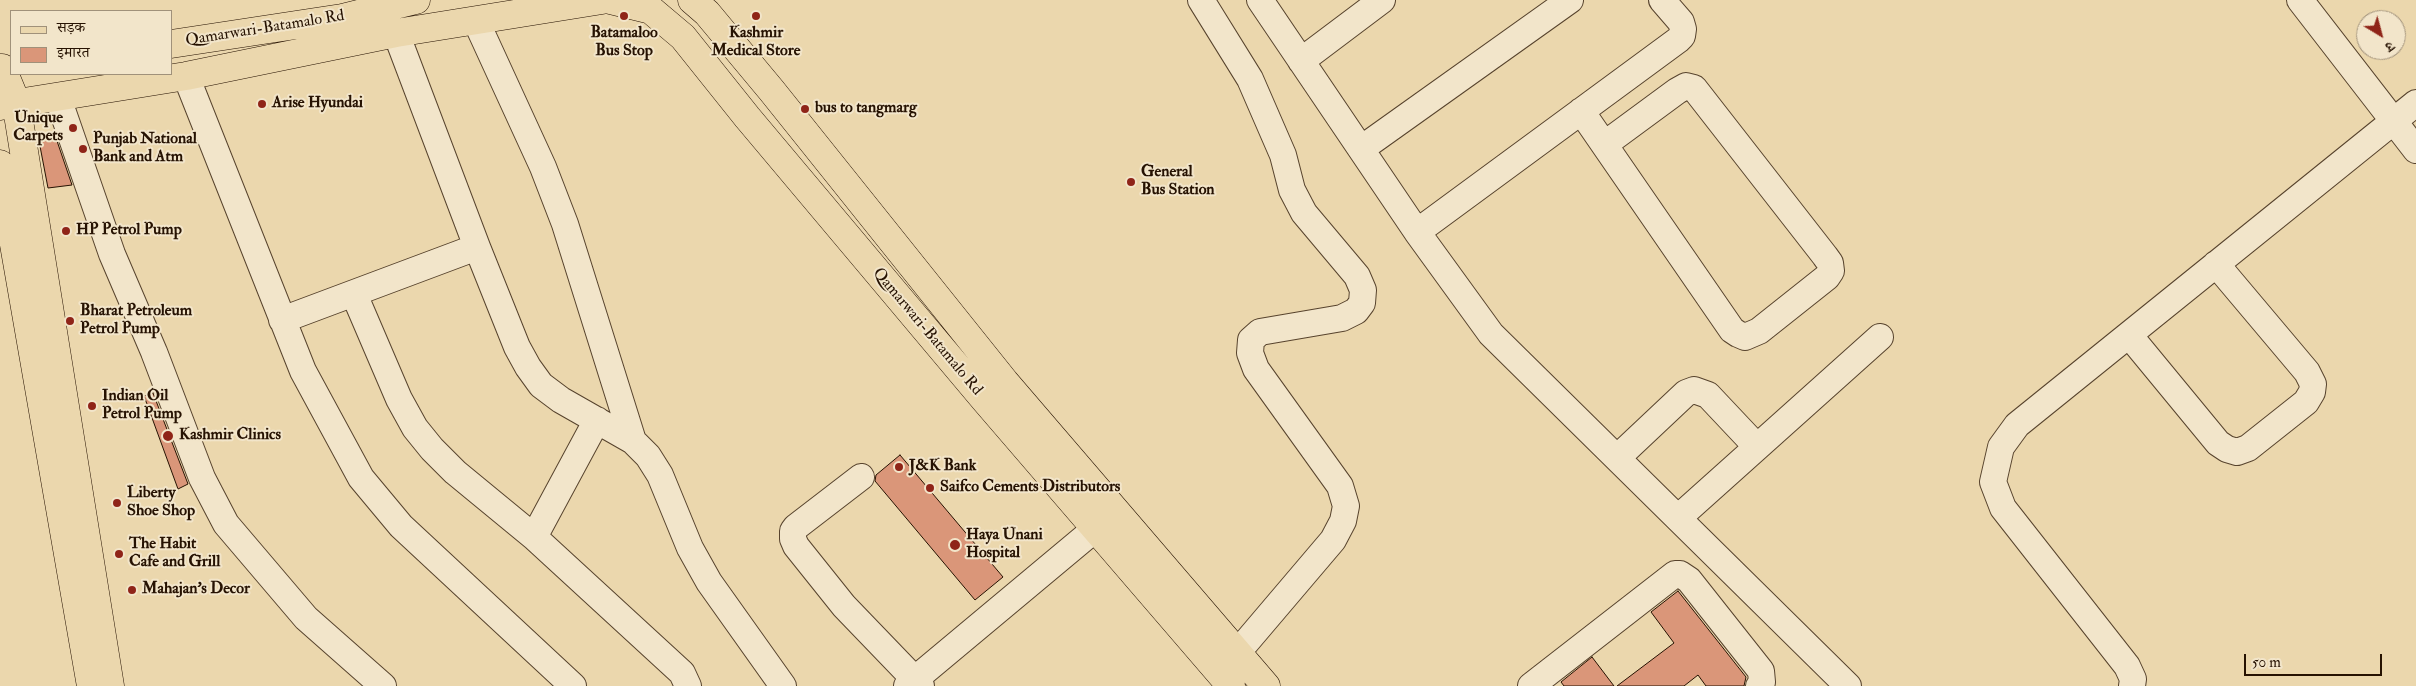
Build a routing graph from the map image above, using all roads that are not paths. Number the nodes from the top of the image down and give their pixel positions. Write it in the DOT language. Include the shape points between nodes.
graph roads {
  1 [pos="416,0"];
  2 [pos="602,0"];
  3 [pos="610,0"];
  4 [pos="692,0"];
  5 [pos="1201,0"];
  6 [pos="1260,0"];
  7 [pos="1382,0"];
  8 [pos="1570,0"];
  9 [pos="1662,0"];
  10 [pos="2300,0"];
  11 [pos="387,3"];
  12 [pos="637,3"];
  13 [pos="473,22"];
  14 [pos="396,33"];
  15 [pos="172,44"];
  16 [pos="1301,61"];
  17 [pos="3,67"];
  18 [pos="186,76"];
  19 [pos="58,98"];
  20 [pos="2416,103"];
  21 [pos="8,104"];
  22 [pos="1581,111"];
  23 [pos="2394,121"];
  24 [pos="1605,144"];
  25 [pos="1360,149"];
  26 [pos="2416,150"];
  27 [pos="0,164"];
  28 [pos="1417,232"];
  29 [pos="477,247"];
  30 [pos="2216,264"];
  31 [pos="354,294"];
  32 [pos="282,320"];
  33 [pos="2128,335"];
  34 [pos="1880,337"];
  35 [pos="597,420"];
  36 [pos="632,441"];
  37 [pos="1757,447"];
  38 [pos="1617,458"];
  39 [pos="861,477"];
  40 [pos="1678,518"];
  41 [pos="1095,529"];
  42 [pos="534,537"];
  43 [pos="1237,653"];
  44 [pos="914,684"];
  45 [pos="380,685"];
  46 [pos="91,686"];
  47 [pos="110,686"];
  48 [pos="573,686"];
  49 [pos="688,686"];
  50 [pos="783,686"];
  51 [pos="1231,686"];
  52 [pos="1266,686"];
  53 [pos="1531,686"];
  54 [pos="1759,686"];
  55 [pos="1848,686"];
  56 [pos="2132,686"];
  1 -- 11 [label="main road, Qamarwari-Batamalo Rd"];
  2 -- 13 [label="main road"];
  3 -- 12 [label="main road, Qamarwari-Batamalo Rd"];
  4 -- 43 [label="main road, Qamarwari-Batamalo Rd" via="707,13 772,91 1005,382"];
  5 -- 43 [label="street" via="1250,79 1283,155 1292,190 1304,213 1357,276 1363,290 1362,303 1356,311 1342,318 1260,332 1251,340 1250,353 1256,369 1340,486 1346,506 1343,521 1332,540"];
  6 -- 16 [label="street"];
  7 -- 16 [label="street"];
  8 -- 25 [label="street"];
  9 -- 22 [label="street" via="1681,22 1682,36"];
  10 -- 23 [label="street"];
  11 -- 15 [label="main road, Qamarwari-Batamalo Rd" via="342,18"];
  12 -- 41 [label="main road, Qamarwari-Batamalo Rd" via="651,10 683,37"];
  13 -- 14 [label="main road"];
  13 -- 36 [label="street" via="543,167 565,224"];
  14 -- 18 [label="main road"];
  14 -- 29 [label="street"];
  16 -- 25 [label="street"];
  17 -- 21 [label="main road"];
  18 -- 19 [label="main road"];
  18 -- 32 [label="street"];
  19 -- 21 [label="main road"];
  19 -- 45 [label="street" via="112,254 202,478 226,524 306,618"];
  20 -- 23 [label="street"];
  21 -- 47 [label="main road"];
  22 -- 24 [label="street"];
  22 -- 28 [label="street"];
  23 -- 26 [label="street"];
  23 -- 30 [label="street"];
  24 -- 24 [label="street" via="1732,330 1738,334 1745,337 1759,331 1827,277 1830,263 1694,88 1686,86 1677,91"];
  25 -- 28 [label="street"];
  27 -- 46 [label="main road"];
  28 -- 38 [label="street" via="1491,334"];
  29 -- 31 [label="street"];
  29 -- 35 [label="street" via="528,367 541,385"];
  30 -- 33 [label="street"];
  30 -- 33 [label="street" via="2307,372 2313,384 2312,392 2299,408 2248,448 2237,452 2227,449 2218,443"];
  31 -- 32 [label="street"];
  31 -- 42 [label="street" via="399,399 415,428 455,472"];
  32 -- 48 [label="street" via="303,371 341,445 381,505"];
  33 -- 56 [label="street" via="2017,424 2001,447 1993,482 2003,508 2127,666 2133,679"];
  34 -- 37 [label="street"];
  35 -- 36 [label="street"];
  35 -- 42 [label="street"];
  36 -- 50 [label="street" via="648,456 660,475 690,548 709,582"];
  37 -- 38 [label="street" via="1708,395 1694,390 1686,393"];
  37 -- 40 [label="street"];
  38 -- 40 [label="street"];
  39 -- 44 [label="street" via="796,527 793,539 844,606"];
  40 -- 55 [label="street"];
  41 -- 44 [label="street"];
  41 -- 51 [label="main road, Qamarwari-Batamalo Rd"];
  42 -- 49 [label="street" via="682,673"];
  43 -- 52 [label="main road, Qamarwari-Batamalo Rd"];
  53 -- 54 [label="street" via="1675,574 1689,580 1760,671 1762,682"];
}
